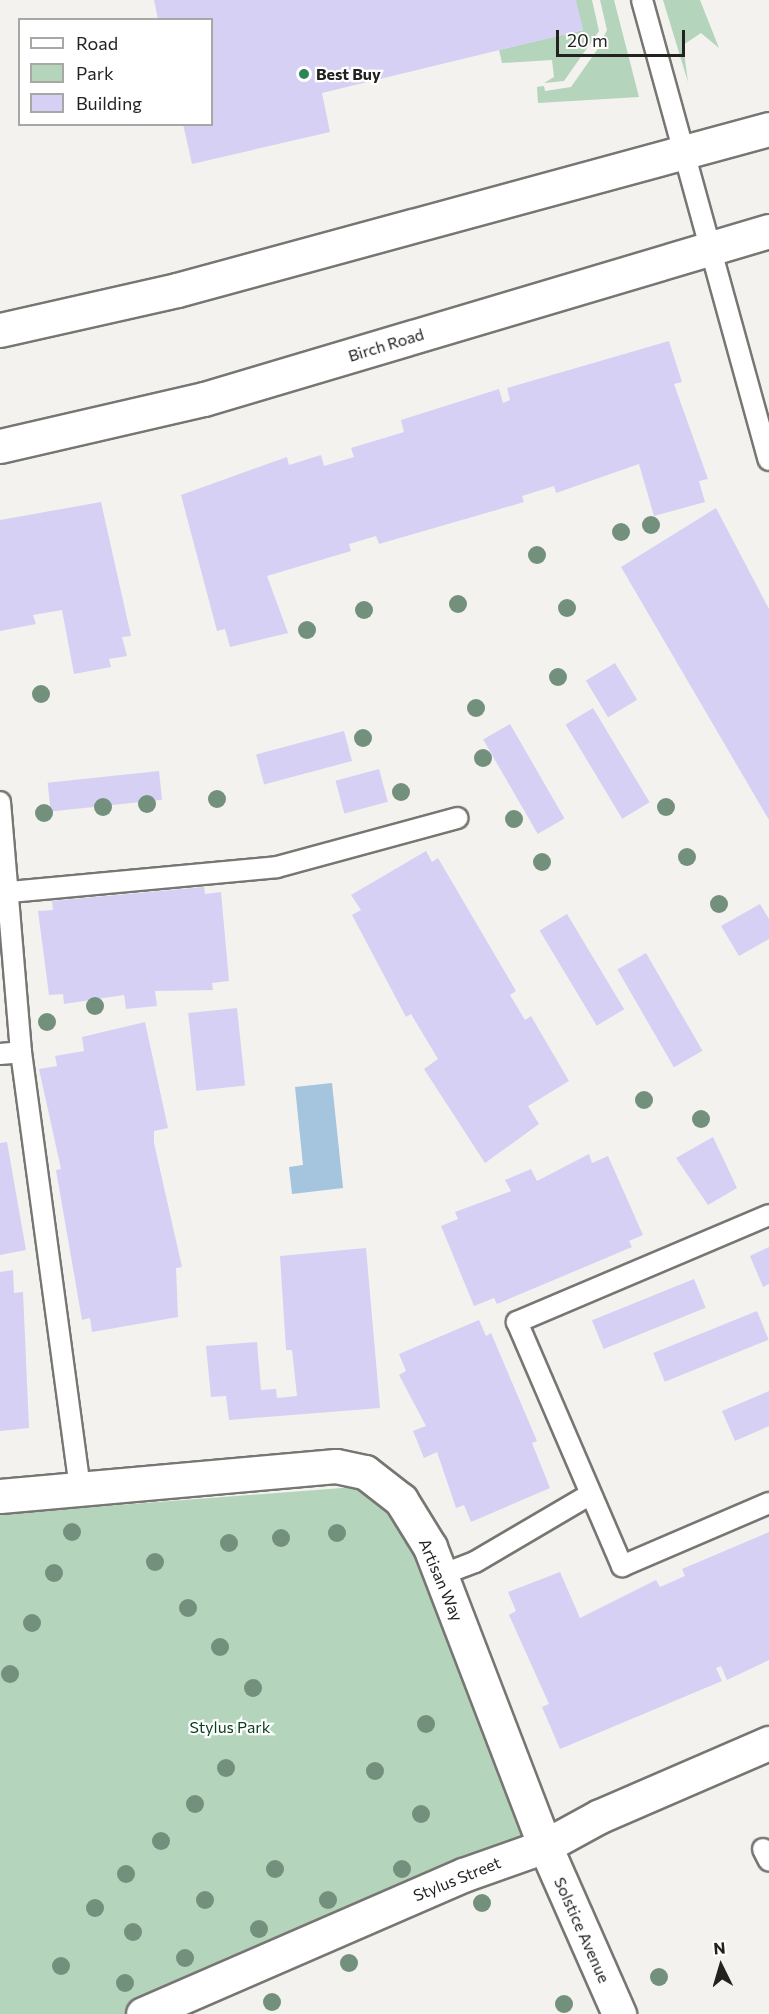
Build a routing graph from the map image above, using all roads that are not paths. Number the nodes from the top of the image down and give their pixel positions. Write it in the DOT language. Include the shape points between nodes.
graph roads {
  1 [pos="642,0"];
  2 [pos="769,129"];
  3 [pos="682,153"];
  4 [pos="769,231"];
  5 [pos="709,249"];
  6 [pos="0,330"];
  7 [pos="0,446"];
  8 [pos="769,460"];
  9 [pos="0,802"];
  10 [pos="457,818"];
  11 [pos="9,891"];
  12 [pos="21,1052"];
  13 [pos="0,1053"];
  14 [pos="769,1215"];
  15 [pos="80,1489"];
  16 [pos="591,1494"];
  17 [pos="0,1496"];
  18 [pos="769,1503"];
  19 [pos="441,1575"];
  20 [pos="769,1743"];
  21 [pos="545,1846"];
  22 [pos="144,2014"];
  23 [pos="619,2014"];
  1 -- 3 [label="lane"];
  2 -- 3 [label="street"];
  3 -- 5 [label="lane"];
  3 -- 6 [label="street" via="177,290"];
  4 -- 5 [label="street, Birch Road"];
  5 -- 7 [label="street, Birch Road" via="204,399"];
  5 -- 8 [label="lane"];
  9 -- 11 [label="lane"];
  10 -- 11 [label="lane" via="277,867"];
  11 -- 12 [label="lane"];
  12 -- 13 [label="lane"];
  12 -- 15 [label="lane"];
  14 -- 16 [label="lane" via="517,1322"];
  15 -- 17 [label="street, Artisan Way"];
  15 -- 19 [label="street, Artisan Way" via="336,1466 364,1472 400,1500"];
  16 -- 18 [label="lane" via="622,1566"];
  16 -- 19 [label="lane" via="476,1562"];
  19 -- 21 [label="street, Artisan Way"];
  20 -- 21 [label="street, Stylus Street" via="600,1816"];
  21 -- 22 [label="street, Stylus Street" via="463,1875"];
  21 -- 23 [label="street, Solstice Avenue"];
}
